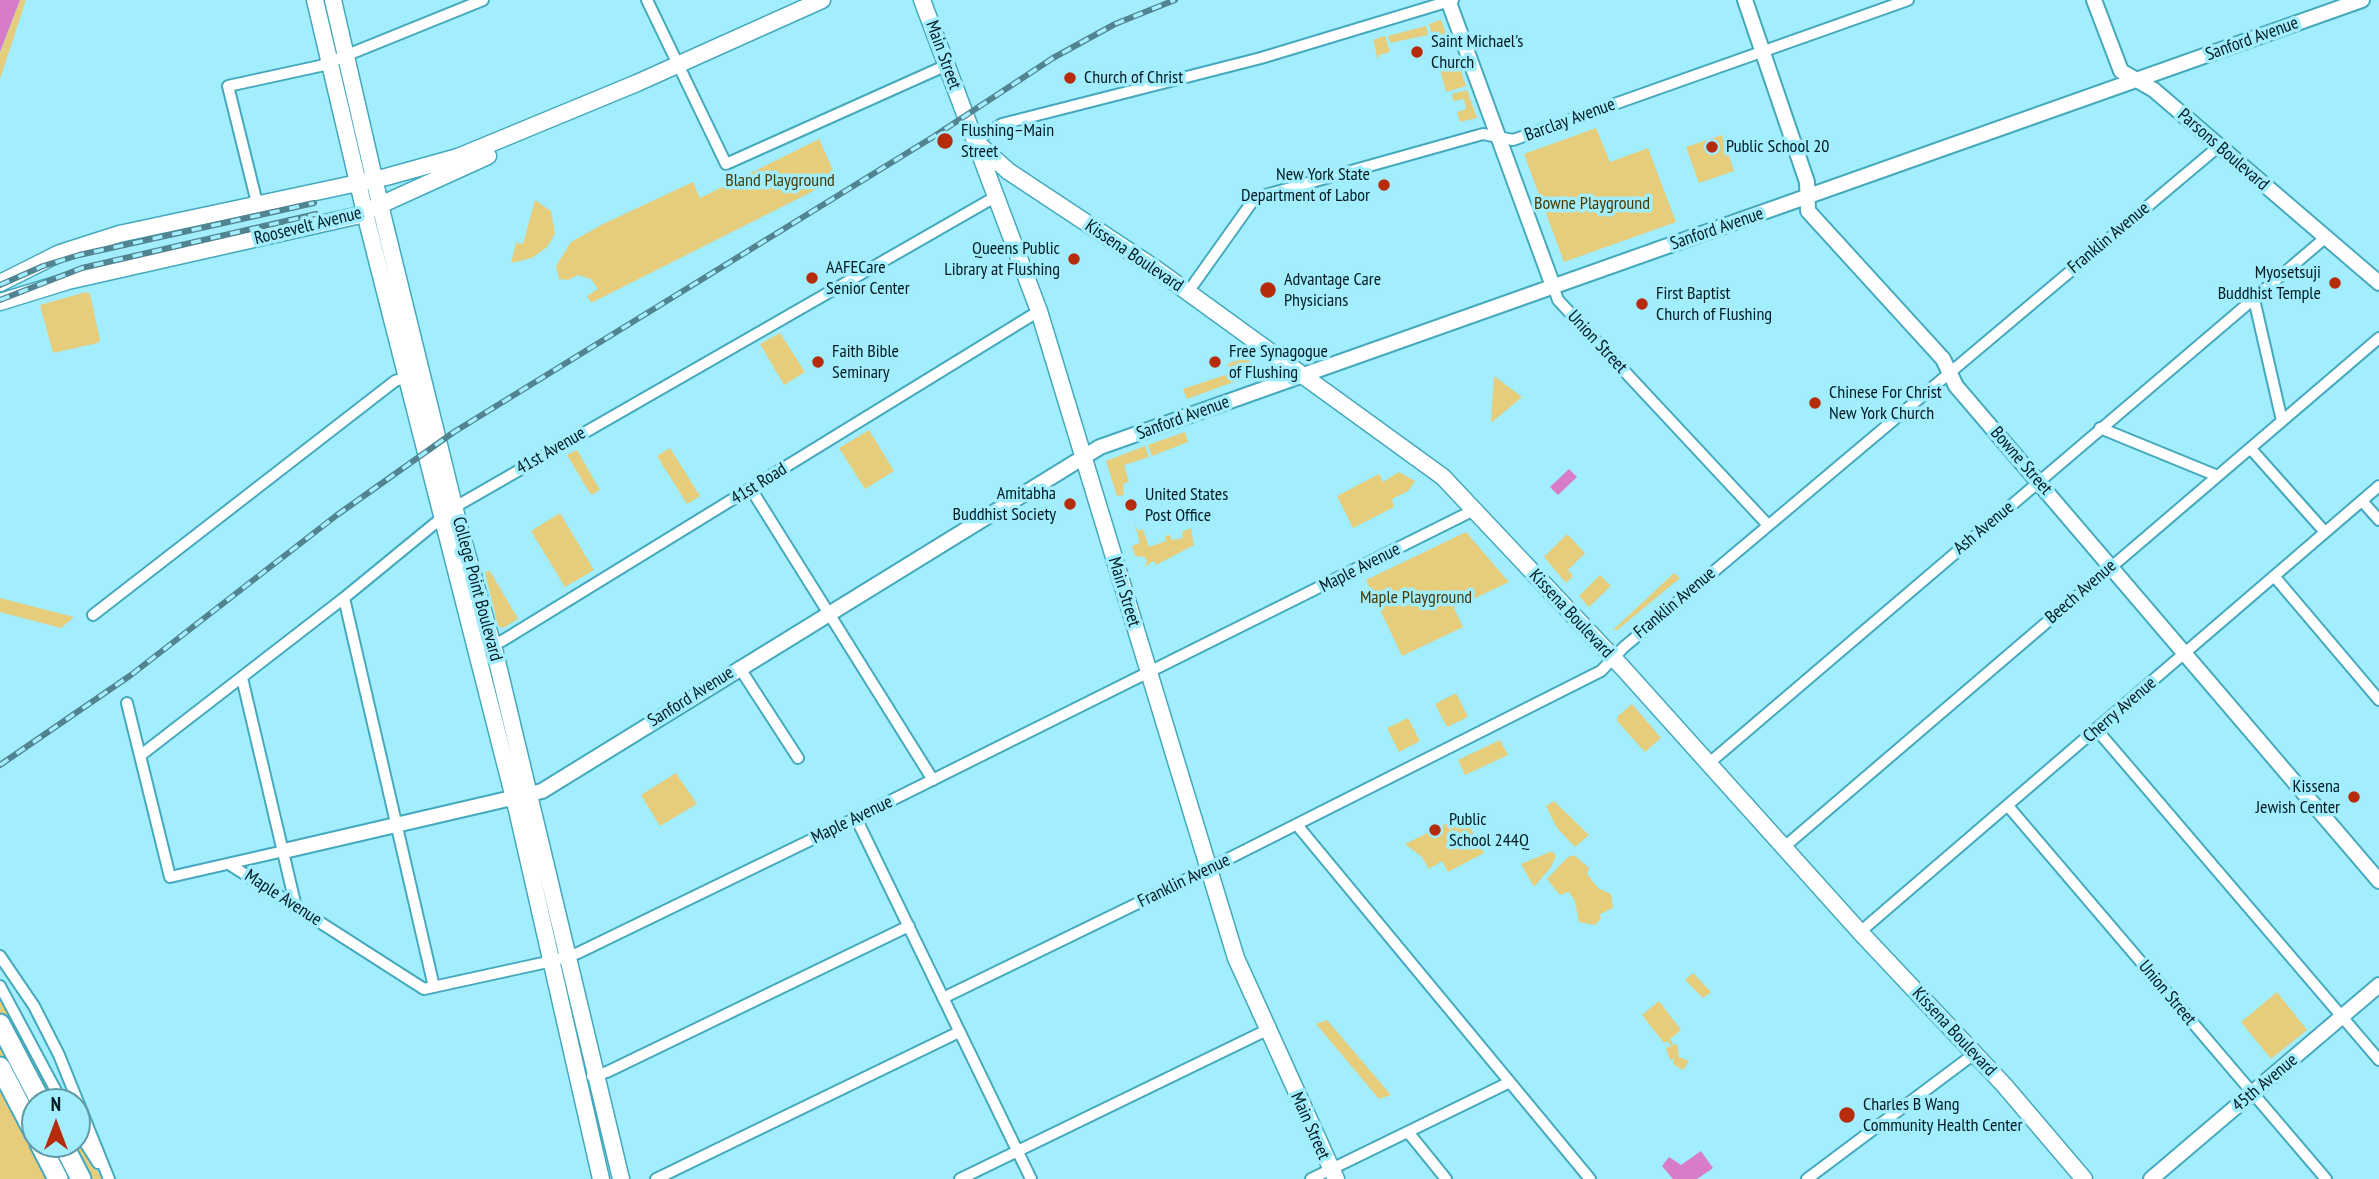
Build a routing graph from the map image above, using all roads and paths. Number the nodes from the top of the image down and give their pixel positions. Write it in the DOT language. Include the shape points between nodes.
graph roads {
  1 [pos="315,0"];
  2 [pos="333,0"];
  3 [pos="483,0"];
  4 [pos="648,0"];
  5 [pos="822,0"];
  6 [pos="922,0"];
  7 [pos="1745,0"];
  8 [pos="1908,0"];
  9 [pos="2094,0"];
  10 [pos="2362,0"];
  11 [pos="1450,1"];
  12 [pos="1762,51"];
  13 [pos="346,56"];
  14 [pos="330,62"];
  15 [pos="677,65"];
  16 [pos="947,65"];
  17 [pos="2137,80"];
  18 [pos="637,83"];
  19 [pos="1499,137"];
  20 [pos="975,141"];
  21 [pos="2218,147"];
  22 [pos="375,179"];
  23 [pos="358,182"];
  24 [pos="995,197"];
  25 [pos="1808,197"];
  26 [pos="257,203"];
  27 [pos="373,210"];
  28 [pos="2325,237"];
  29 [pos="57,255"];
  30 [pos="68,281"];
  31 [pos="0,283"];
  32 [pos="2379,283"];
  33 [pos="1553,286"];
  34 [pos="1188,292"];
  35 [pos="2254,299"];
  36 [pos="0,302"];
  37 [pos="1039,311"];
  38 [pos="2379,338"];
  39 [pos="1950,372"];
  40 [pos="1303,374"];
  41 [pos="414,375"];
  42 [pos="2282,421"];
  43 [pos="2100,429"];
  44 [pos="2251,449"];
  45 [pos="1083,457"];
  46 [pos="2215,475"];
  47 [pos="2038,482"];
  48 [pos="2379,486"];
  49 [pos="751,489"];
  50 [pos="2362,501"];
  51 [pos="455,507"];
  52 [pos="1474,510"];
  53 [pos="442,518"];
  54 [pos="2379,520"];
  55 [pos="1768,525"];
  56 [pos="2324,531"];
  57 [pos="2111,567"];
  58 [pos="2274,576"];
  59 [pos="344,598"];
  60 [pos="827,614"];
  61 [pos="93,615"];
  62 [pos="492,645"];
  63 [pos="476,651"];
  64 [pos="2185,653"];
  65 [pos="1612,658"];
  66 [pos="739,667"];
  67 [pos="1149,674"];
  68 [pos="242,677"];
  69 [pos="2379,701"];
  70 [pos="127,703"];
  71 [pos="2096,730"];
  72 [pos="141,755"];
  73 [pos="798,758"];
  74 [pos="1708,764"];
  75 [pos="933,780"];
  76 [pos="522,796"];
  77 [pos="2008,806"];
  78 [pos="856,818"];
  79 [pos="397,825"];
  80 [pos="1297,825"];
  81 [pos="1783,848"];
  82 [pos="284,851"];
  83 [pos="229,864"];
  84 [pos="1208,869"];
  85 [pos="2379,881"];
  86 [pos="296,907"];
  87 [pos="909,926"];
  88 [pos="1860,933"];
  89 [pos="0,956"];
  90 [pos="569,956"];
  91 [pos="552,961"];
  92 [pos="2379,985"];
  93 [pos="0,986"];
  94 [pos="434,987"];
  95 [pos="943,998"];
  96 [pos="2342,1017"];
  97 [pos="0,1024"];
  98 [pos="1267,1030"];
  99 [pos="959,1032"];
  100 [pos="1974,1054"];
  101 [pos="2379,1060"];
  102 [pos="0,1068"];
  103 [pos="597,1074"];
  104 [pos="579,1079"];
  105 [pos="1510,1082"];
  106 [pos="34,1088"];
  107 [pos="55,1088"];
  108 [pos="2253,1093"];
  109 [pos="21,1108"];
  110 [pos="1408,1132"];
  111 [pos="91,1151"];
  112 [pos="1017,1152"];
  113 [pos="47,1158"];
  114 [pos="70,1158"];
  115 [pos="1333,1174"];
  116 [pos="58,1179"];
  117 [pos="81,1179"];
  118 [pos="109,1179"];
  119 [pos="601,1179"];
  120 [pos="621,1179"];
  121 [pos="656,1179"];
  122 [pos="960,1179"];
  123 [pos="1031,1179"];
  124 [pos="1311,1179"];
  125 [pos="1446,1179"];
  126 [pos="1590,1179"];
  127 [pos="1807,1179"];
  128 [pos="2084,1179"];
  129 [pos="2151,1179"];
  130 [pos="2326,1179"];
  1 -- 14 [label="main road, College Point Boulevard"];
  2 -- 13 [label="main road, College Point Boulevard"];
  3 -- 13 [label="street"];
  4 -- 15 [label="street"];
  5 -- 15 [label="main road, Roosevelt Avenue"];
  6 -- 16 [label="main road, Main Street"];
  7 -- 12 [label="street, Bowne Street"];
  8 -- 12 [label="street, Barclay Avenue"];
  9 -- 17 [label="street, Parsons Boulevard" via="2121,71"];
  10 -- 17 [label="street, Sanford Avenue"];
  11 -- 19 [label="street, Union Street"];
  11 -- 20 [label="street" via="1261,58 1002,124"];
  12 -- 19 [label="street, Barclay Avenue" via="1513,140"];
  12 -- 25 [label="street, Bowne Street" via="1807,182"];
  13 -- 14 [label="street"];
  13 -- 22 [label="main road, College Point Boulevard"];
  14 -- 23 [label="main road, College Point Boulevard"];
  14 -- 26 [label="street" via="228,86"];
  15 -- 16 [label="street" via="726,164"];
  15 -- 18 [label="main road, Roosevelt Avenue"];
  16 -- 20 [label="main road, Main Street"];
  17 -- 21 [label="street, Parsons Boulevard"];
  17 -- 25 [label="street, Sanford Avenue"];
  18 -- 22 [label="main road, Roosevelt Avenue" via="458,157"];
  18 -- 27 [label="main road, Roosevelt Avenue" via="628,92"];
  19 -- 33 [label="street, Union Street"];
  19 -- 34 [label="street, Barclay Avenue" via="1483,134 1262,196 1252,202"];
  20 -- 24 [label="main road, Main Street"];
  20 -- 34 [label="main road, Kissena Boulevard" via="1008,171"];
  21 -- 28 [label="street, Parsons Boulevard"];
  21 -- 39 [label="street, Franklin Avenue"];
  22 -- 23 [label="main road, Roosevelt Avenue"];
  22 -- 27 [label="main road, College Point Boulevard"];
  23 -- 26 [label="main road, Roosevelt Avenue"];
  23 -- 27 [label="main road, College Point Boulevard"];
  24 -- 37 [label="main road, Main Street"];
  24 -- 51 [label="street, 41st Avenue"];
  25 -- 33 [label="street, Sanford Avenue"];
  25 -- 39 [label="street, Bowne Street" via="1808,211 1906,316"];
  26 -- 29 [label="main road, Roosevelt Avenue" via="119,234"];
  27 -- 30 [label="main road, Roosevelt Avenue"];
  27 -- 41 [label="main road, College Point Boulevard"];
  28 -- 32 [label="street, Parsons Boulevard"];
  28 -- 35 [label="street, Ash Avenue"];
  29 -- 30 [label="main road"];
  29 -- 31 [label="main road, Roosevelt Avenue"];
  30 -- 36 [label="main road, Roosevelt Avenue"];
  33 -- 40 [label="street, Sanford Avenue"];
  33 -- 55 [label="street, Union Street" via="1558,300"];
  34 -- 40 [label="main road, Kissena Boulevard"];
  35 -- 42 [label="street"];
  35 -- 43 [label="street, Ash Avenue"];
  37 -- 45 [label="main road, Main Street"];
  37 -- 49 [label="street, 41st Road"];
  38 -- 42 [label="street, Beech Avenue"];
  39 -- 47 [label="street, Bowne Street" via="1956,386"];
  39 -- 55 [label="street, Franklin Avenue"];
  40 -- 45 [label="street, Sanford Avenue"];
  40 -- 52 [label="main road, Kissena Boulevard" via="1424,462"];
  41 -- 51 [label="main road, College Point Boulevard"];
  41 -- 53 [label="main road, College Point Boulevard"];
  41 -- 61 [label="street" via="395,381"];
  42 -- 44 [label="street, Beech Avenue"];
  43 -- 46 [label="street"];
  43 -- 47 [label="street, Ash Avenue"];
  44 -- 46 [label="street, Beech Avenue"];
  44 -- 56 [label="street"];
  45 -- 60 [label="street, Sanford Avenue"];
  45 -- 67 [label="main road, Main Street"];
  46 -- 57 [label="street, Beech Avenue"];
  47 -- 57 [label="street, Bowne Street"];
  47 -- 74 [label="street, Ash Avenue"];
  48 -- 50 [label="street, Cherry Avenue"];
  49 -- 60 [label="street"];
  49 -- 62 [label="street, 41st Road"];
  50 -- 54 [label="street"];
  50 -- 56 [label="street, Cherry Avenue"];
  51 -- 53 [label="street, 41st Avenue"];
  51 -- 62 [label="main road, College Point Boulevard"];
  52 -- 65 [label="main road, Kissena Boulevard"];
  52 -- 67 [label="street, Maple Avenue"];
  53 -- 59 [label="street, 41st Avenue"];
  53 -- 63 [label="main road, College Point Boulevard"];
  55 -- 65 [label="street, Franklin Avenue"];
  56 -- 58 [label="street, Cherry Avenue"];
  57 -- 64 [label="street, Bowne Street"];
  57 -- 81 [label="street, Beech Avenue"];
  58 -- 64 [label="street, Cherry Avenue"];
  58 -- 69 [label="street"];
  59 -- 68 [label="street, 41st Avenue"];
  59 -- 79 [label="street"];
  60 -- 66 [label="street, Sanford Avenue"];
  60 -- 75 [label="street"];
  62 -- 63 [label="street, 41st Road"];
  62 -- 76 [label="main road, College Point Boulevard"];
  63 -- 76 [label="main road, College Point Boulevard"];
  64 -- 71 [label="street, Cherry Avenue"];
  64 -- 85 [label="street, Bowne Street"];
  65 -- 74 [label="main road, Kissena Boulevard"];
  65 -- 80 [label="street, Franklin Avenue" via="1601,671"];
  66 -- 73 [label="street"];
  66 -- 76 [label="street, Sanford Avenue" via="542,791"];
  67 -- 75 [label="street, Maple Avenue"];
  67 -- 84 [label="main road, Main Street"];
  68 -- 72 [label="street, 41st Avenue"];
  68 -- 82 [label="street"];
  70 -- 72 [label="street"];
  71 -- 77 [label="street, Cherry Avenue"];
  71 -- 96 [label="street"];
  72 -- 83 [label="street, Sanford Avenue" via="170,877"];
  74 -- 81 [label="main road, Kissena Boulevard"];
  75 -- 78 [label="street, Maple Avenue"];
  76 -- 79 [label="street, Sanford Avenue"];
  76 -- 90 [label="main road, College Point Boulevard"];
  76 -- 91 [label="main road, College Point Boulevard"];
  77 -- 88 [label="street, Cherry Avenue"];
  77 -- 108 [label="street, Union Street"];
  78 -- 87 [label="street"];
  78 -- 90 [label="street, Maple Avenue"];
  79 -- 82 [label="street, Sanford Avenue"];
  79 -- 94 [label="street"];
  80 -- 84 [label="street, Franklin Avenue"];
  80 -- 105 [label="street"];
  81 -- 88 [label="main road, Kissena Boulevard"];
  82 -- 83 [label="street, Sanford Avenue"];
  82 -- 86 [label="street"];
  83 -- 86 [label="street, Maple Avenue"];
  84 -- 95 [label="street, Franklin Avenue"];
  84 -- 98 [label="main road, Main Street" via="1236,958"];
  86 -- 94 [label="street, Maple Avenue" via="424,989"];
  87 -- 95 [label="street"];
  87 -- 103 [label="street"];
  88 -- 100 [label="main road, Kissena Boulevard"];
  89 -- 118 [label="street" via="34,1006 59,1055"];
  90 -- 91 [label="street, Maple Avenue"];
  90 -- 103 [label="main road, College Point Boulevard"];
  91 -- 94 [label="street, Maple Avenue"];
  91 -- 104 [label="main road, College Point Boulevard"];
  92 -- 96 [label="street, 45th Avenue"];
  93 -- 107 [label="street"];
  95 -- 99 [label="street"];
  96 -- 101 [label="street"];
  96 -- 108 [label="street, 45th Avenue"];
  97 -- 106 [label="highway"];
  98 -- 112 [label="street"];
  98 -- 115 [label="main road, Main Street"];
  99 -- 112 [label="street"];
  99 -- 121 [label="street"];
  100 -- 127 [label="street"];
  100 -- 128 [label="main road, Kissena Boulevard"];
  102 -- 109 [label="highway"];
  103 -- 104 [label="street"];
  103 -- 120 [label="main road, College Point Boulevard"];
  104 -- 119 [label="main road, College Point Boulevard"];
  105 -- 110 [label="street"];
  105 -- 126 [label="street"];
  108 -- 129 [label="street, 45th Avenue"];
  108 -- 130 [label="street, Union Street"];
  110 -- 115 [label="street"];
  110 -- 125 [label="street"];
  111 -- 118 [label="street"];
  112 -- 122 [label="street"];
  112 -- 123 [label="street"];
  113 -- 116 [label="highway"];
  114 -- 117 [label="highway"];
  115 -- 124 [label="street"];
}
